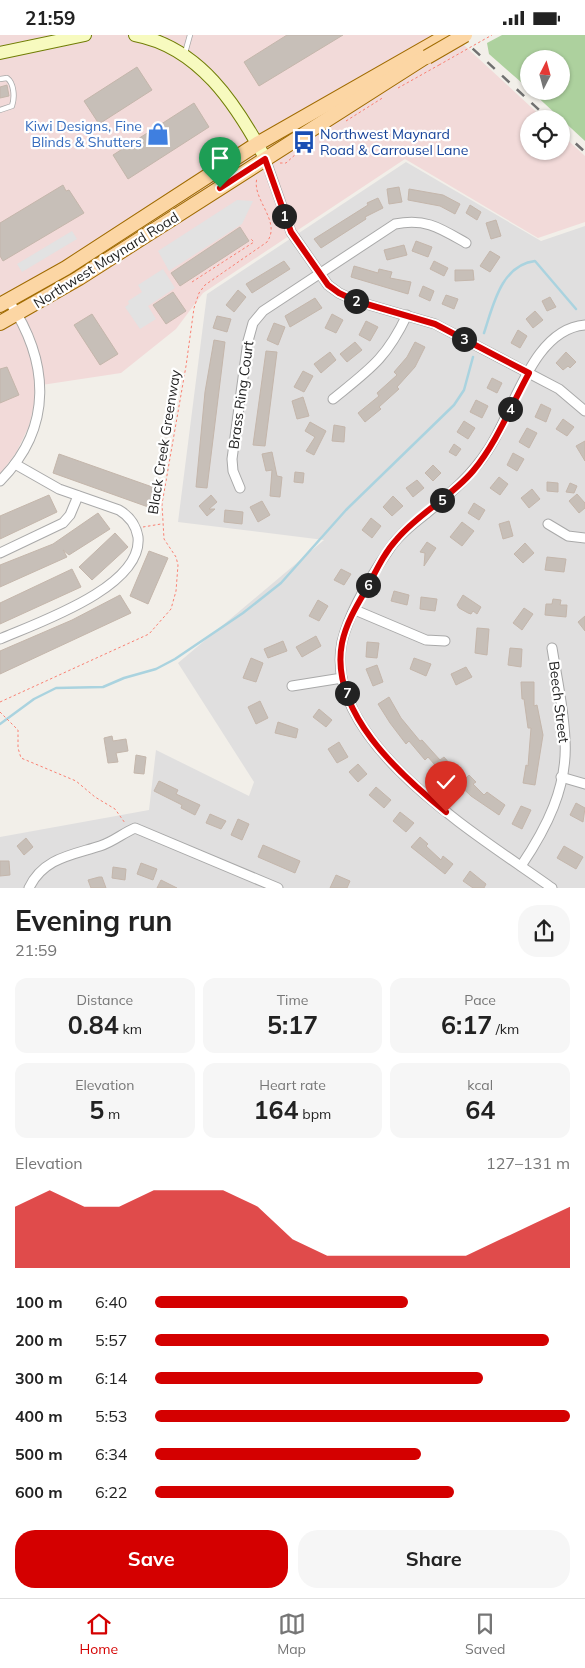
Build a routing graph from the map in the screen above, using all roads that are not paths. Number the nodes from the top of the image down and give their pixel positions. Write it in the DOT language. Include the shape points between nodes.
graph roads {
  1 [pos="85,35"];
  2 [pos="134,35"];
  3 [pos="190,35"];
  4 [pos="448,35"];
  5 [pos="465,35"];
  6 [pos="0,53"];
  7 [pos="424,53"];
  8 [pos="184,55"];
  9 [pos="0,79"];
  10 [pos="0,110"];
  11 [pos="257,144"];
  12 [pos="265,159"];
  13 [pos="466,243"];
  14 [pos="318,273"];
  15 [pos="4,303"];
  16 [pos="18,314"];
  17 [pos="407,315"];
  18 [pos="0,323"];
  19 [pos="585,325"];
  20 [pos="529,373"];
  21 [pos="333,399"];
  22 [pos="585,411"];
  23 [pos="15,464"];
  24 [pos="0,481"];
  25 [pos="240,488"];
  26 [pos="78,496"];
  27 [pos="548,524"];
  28 [pos="585,538"];
  29 [pos="0,553"];
  30 [pos="355,610"];
  31 [pos="0,639"];
  32 [pos="445,641"];
  33 [pos="552,649"];
  34 [pos="342,678"];
  35 [pos="292,686"];
  36 [pos="561,777"];
  37 [pos="585,784"];
  38 [pos="521,866"];
  39 [pos="29,888"];
  40 [pos="278,888"];
  41 [pos="552,888"];
  1 -- 6 [label="street"];
  2 -- 8 [label="street" via="168,45"];
  3 -- 8 [label="lane"];
  4 -- 7 [label="main road, Northwest Maynard Road"];
  5 -- 7 [label="main road, Northwest Maynard Road, bridge"];
  7 -- 11 [label="main road, Northwest Maynard Road"];
  7 -- 12 [label="main road, Northwest Maynard Road"];
  8 -- 11 [label="street" via="211,77"];
  9 -- 10 [label="lane" via="7,78 11,82 14,101 12,106"];
  11 -- 12 [label="street"];
  11 -- 15 [label="main road, Northwest Maynard Road" via="66,268"];
  12 -- 14 [label="street" via="288,226"];
  12 -- 16 [label="main road, Northwest Maynard Road"];
  13 -- 14 [label="street, Brass Ring Court" via="431,224 419,221 395,224"];
  14 -- 17 [label="street" via="339,293"];
  14 -- 25 [label="street, Brass Ring Court" via="263,311 250,329 232,459"];
  15 -- 16 [label="street"];
  16 -- 18 [label="main road, Northwest Maynard Road"];
  16 -- 23 [label="street" via="34,349 40,397 35,428"];
  17 -- 20 [label="street" via="435,324"];
  17 -- 21 [label="street" via="382,359"];
  19 -- 20 [label="street" via="570,327 554,336 543,347"];
  20 -- 22 [label="street" via="559,389"];
  20 -- 30 [label="street" via="482,460 458,487 397,539"];
  23 -- 24 [label="street"];
  23 -- 26 [label="street" via="46,483"];
  26 -- 29 [label="street" via="63,523"];
  26 -- 31 [label="street" via="119,510 131,520 138,544 132,563 94,596"];
  27 -- 28 [label="street" via="568,536"];
  30 -- 32 [label="street" via="426,640"];
  30 -- 34 [label="street" via="342,642"];
  33 -- 36 [label="street, Beech Street" via="565,740"];
  34 -- 35 [label="street"];
  34 -- 38 [label="street" via="349,699 365,727 396,769 446,812"];
  36 -- 37 [label="street"];
  36 -- 38 [label="street, Beech Street" via="547,825"];
  38 -- 41 [label="street"];
  39 -- 40 [label="street" via="42,870 61,857 102,846 135,828"];
}
